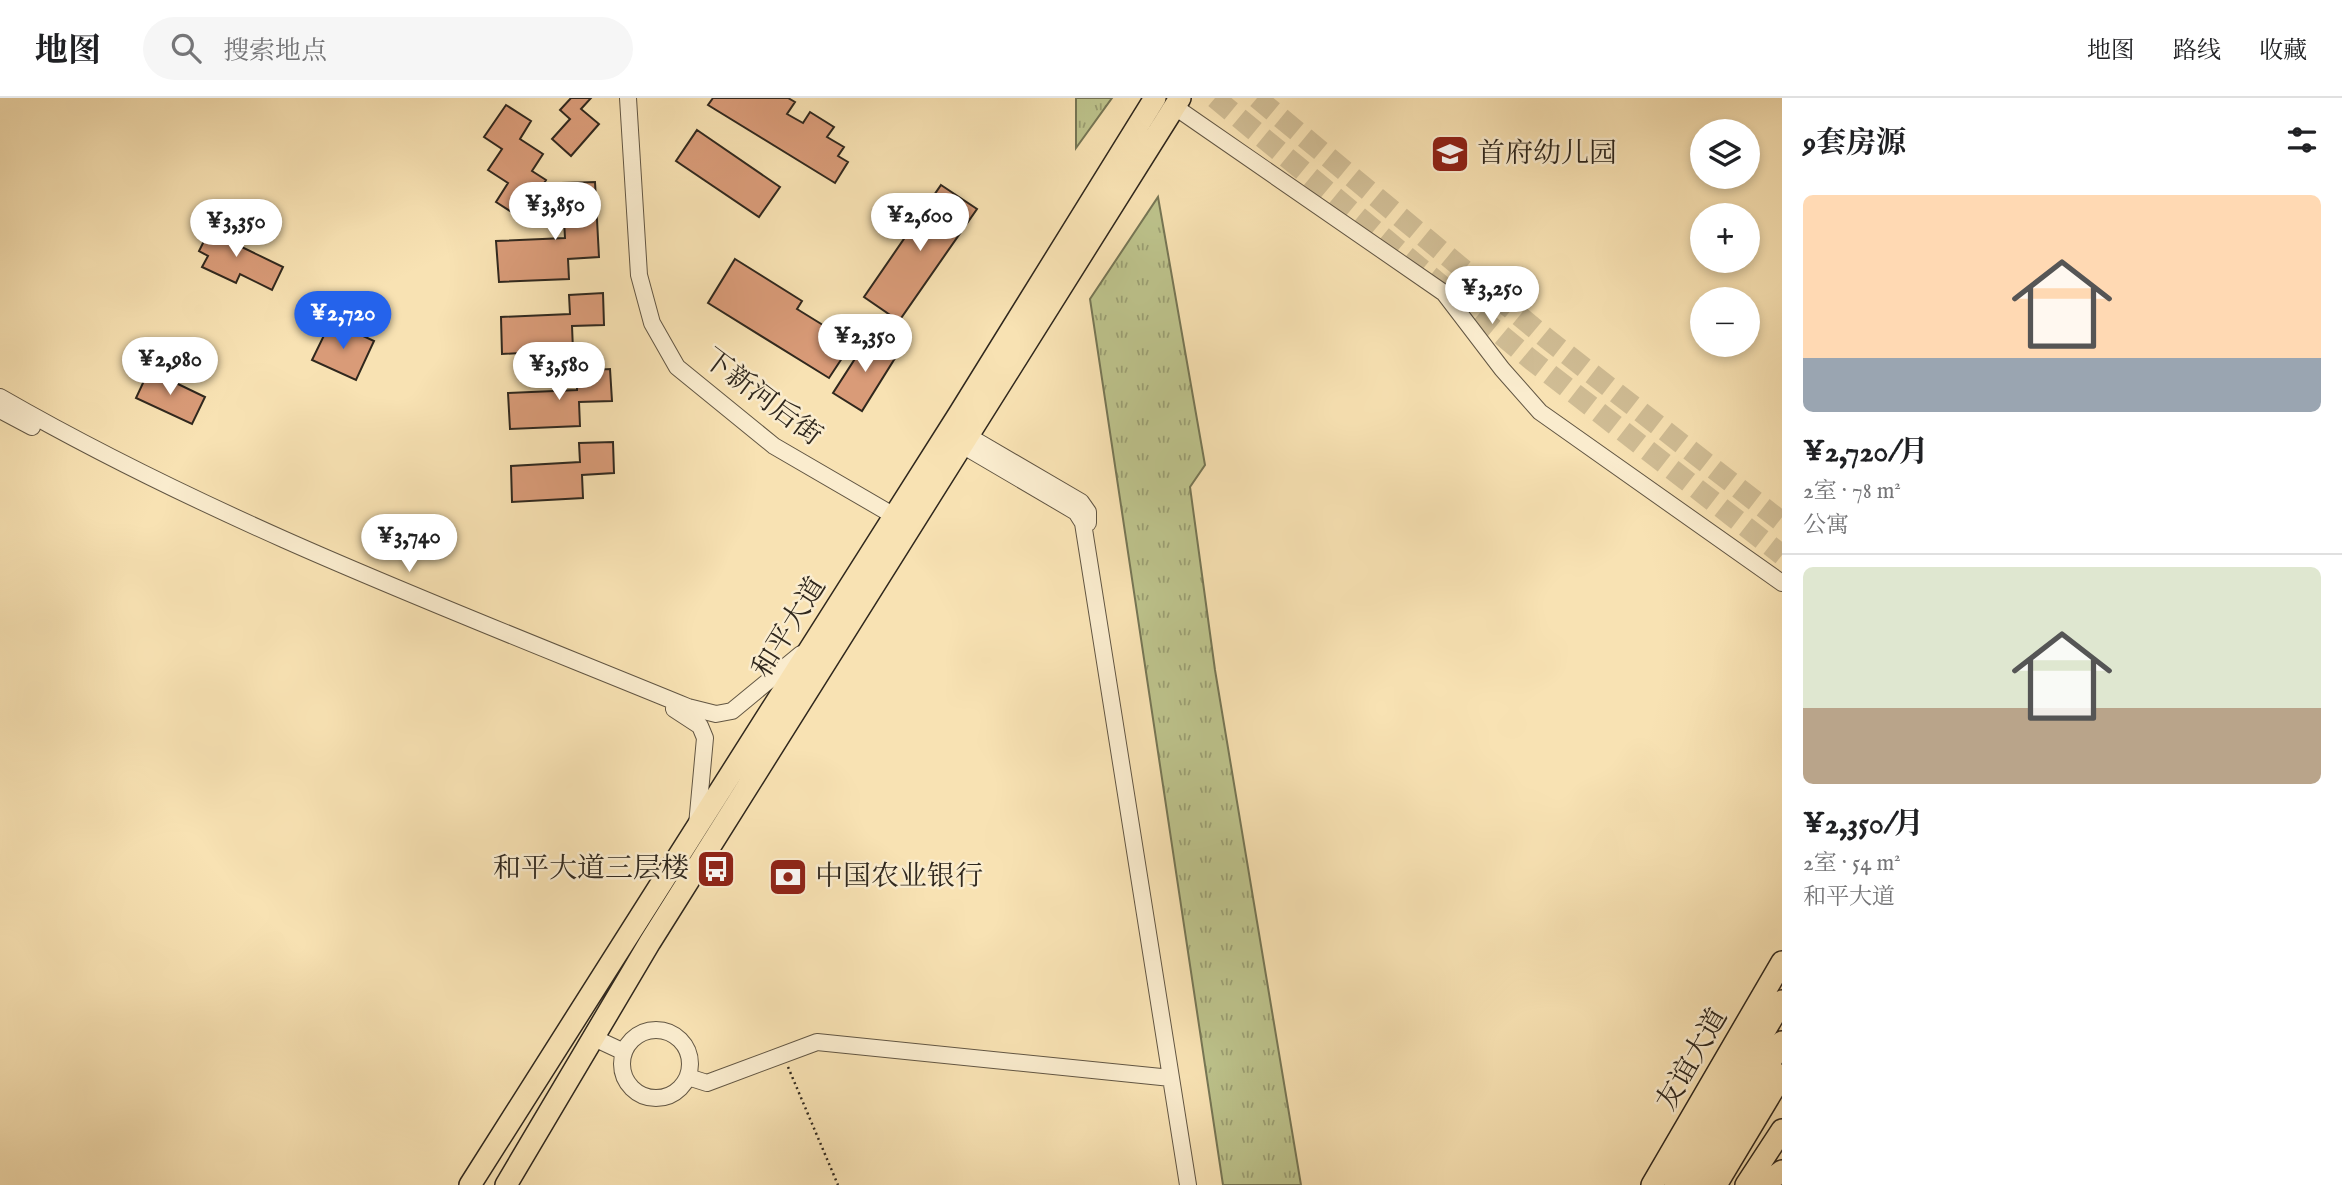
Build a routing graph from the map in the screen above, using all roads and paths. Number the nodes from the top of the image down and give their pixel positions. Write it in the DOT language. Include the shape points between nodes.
graph roads {
  1 [pos="628,98"];
  2 [pos="1170,101"];
  3 [pos="0,397"];
  4 [pos="0,410"];
  5 [pos="965,440"];
  6 [pos="903,521"];
  7 [pos="1782,583"];
  8 [pos="817,637"];
  9 [pos="696,828"];
  10 [pos="1782,962"];
  11 [pos="1782,1001"];
  12 [pos="596,1033"];
  13 [pos="1782,1042"];
  14 [pos="626,1048"];
  15 [pos="783,1054"];
  16 [pos="1782,1075"];
  17 [pos="688,1077"];
  18 [pos="1171,1078"];
  19 [pos="1782,1121"];
  20 [pos="1782,1130"];
  21 [pos="1761,1162"];
  22 [pos="1782,1171"];
  23 [pos="470,1185"];
  24 [pos="506,1185"];
  25 [pos="838,1185"];
  26 [pos="1188,1185"];
  27 [pos="1652,1185"];
  28 [pos="1675,1185"];
  29 [pos="1697,1185"];
  30 [pos="1716,1185"];
  31 [pos="1746,1185"];
  32 [pos="1763,1185"];
  1 -- 6 [label="street, 下新河后街" via="639,275 652,323 677,367 774,446"];
  2 -- 5 [label="main road, 和平大道"];
  2 -- 6 [label="main road, 和平大道"];
  2 -- 7 [label="street" via="1444,293 1540,412"];
  3 -- 8 [label="street" via="133,470 247,525 688,707 716,714 732,711"];
  4 -- 9 [label="street" via="213,517 686,714 700,726 705,738"];
  5 -- 6 [label="main road, 和平大道"];
  5 -- 18 [label="street" via="1076,512 1087,539"];
  6 -- 8 [label="main road, 和平大道"];
  6 -- 12 [label="main road, 和平大道"];
  8 -- 9 [label="main road, 和平大道"];
  9 -- 23 [label="main road, 和平大道"];
  10 -- 27 [label="main road, 友谊大道"];
  11 -- 28 [label="main road"];
  12 -- 14 [label="street"];
  12 -- 24 [label="main road, 和平大道"];
  13 -- 29 [label="main road"];
  14 -- 17 [label="street" via="642,1033 668,1033 687,1051"];
  14 -- 17 [label="street" via="624,1078 643,1096 669,1096"];
  15 -- 17 [label="street" via="707,1083"];
  15 -- 18 [label="street" via="817,1042"];
  15 -- 25 [label="path"];
  16 -- 30 [label="main road"];
  18 -- 26 [label="street"];
  19 -- 21 [label="main road"];
  20 -- 21 [label="main road"];
  21 -- 31 [label="main road"];
  22 -- 32 [label="main road"];
}
